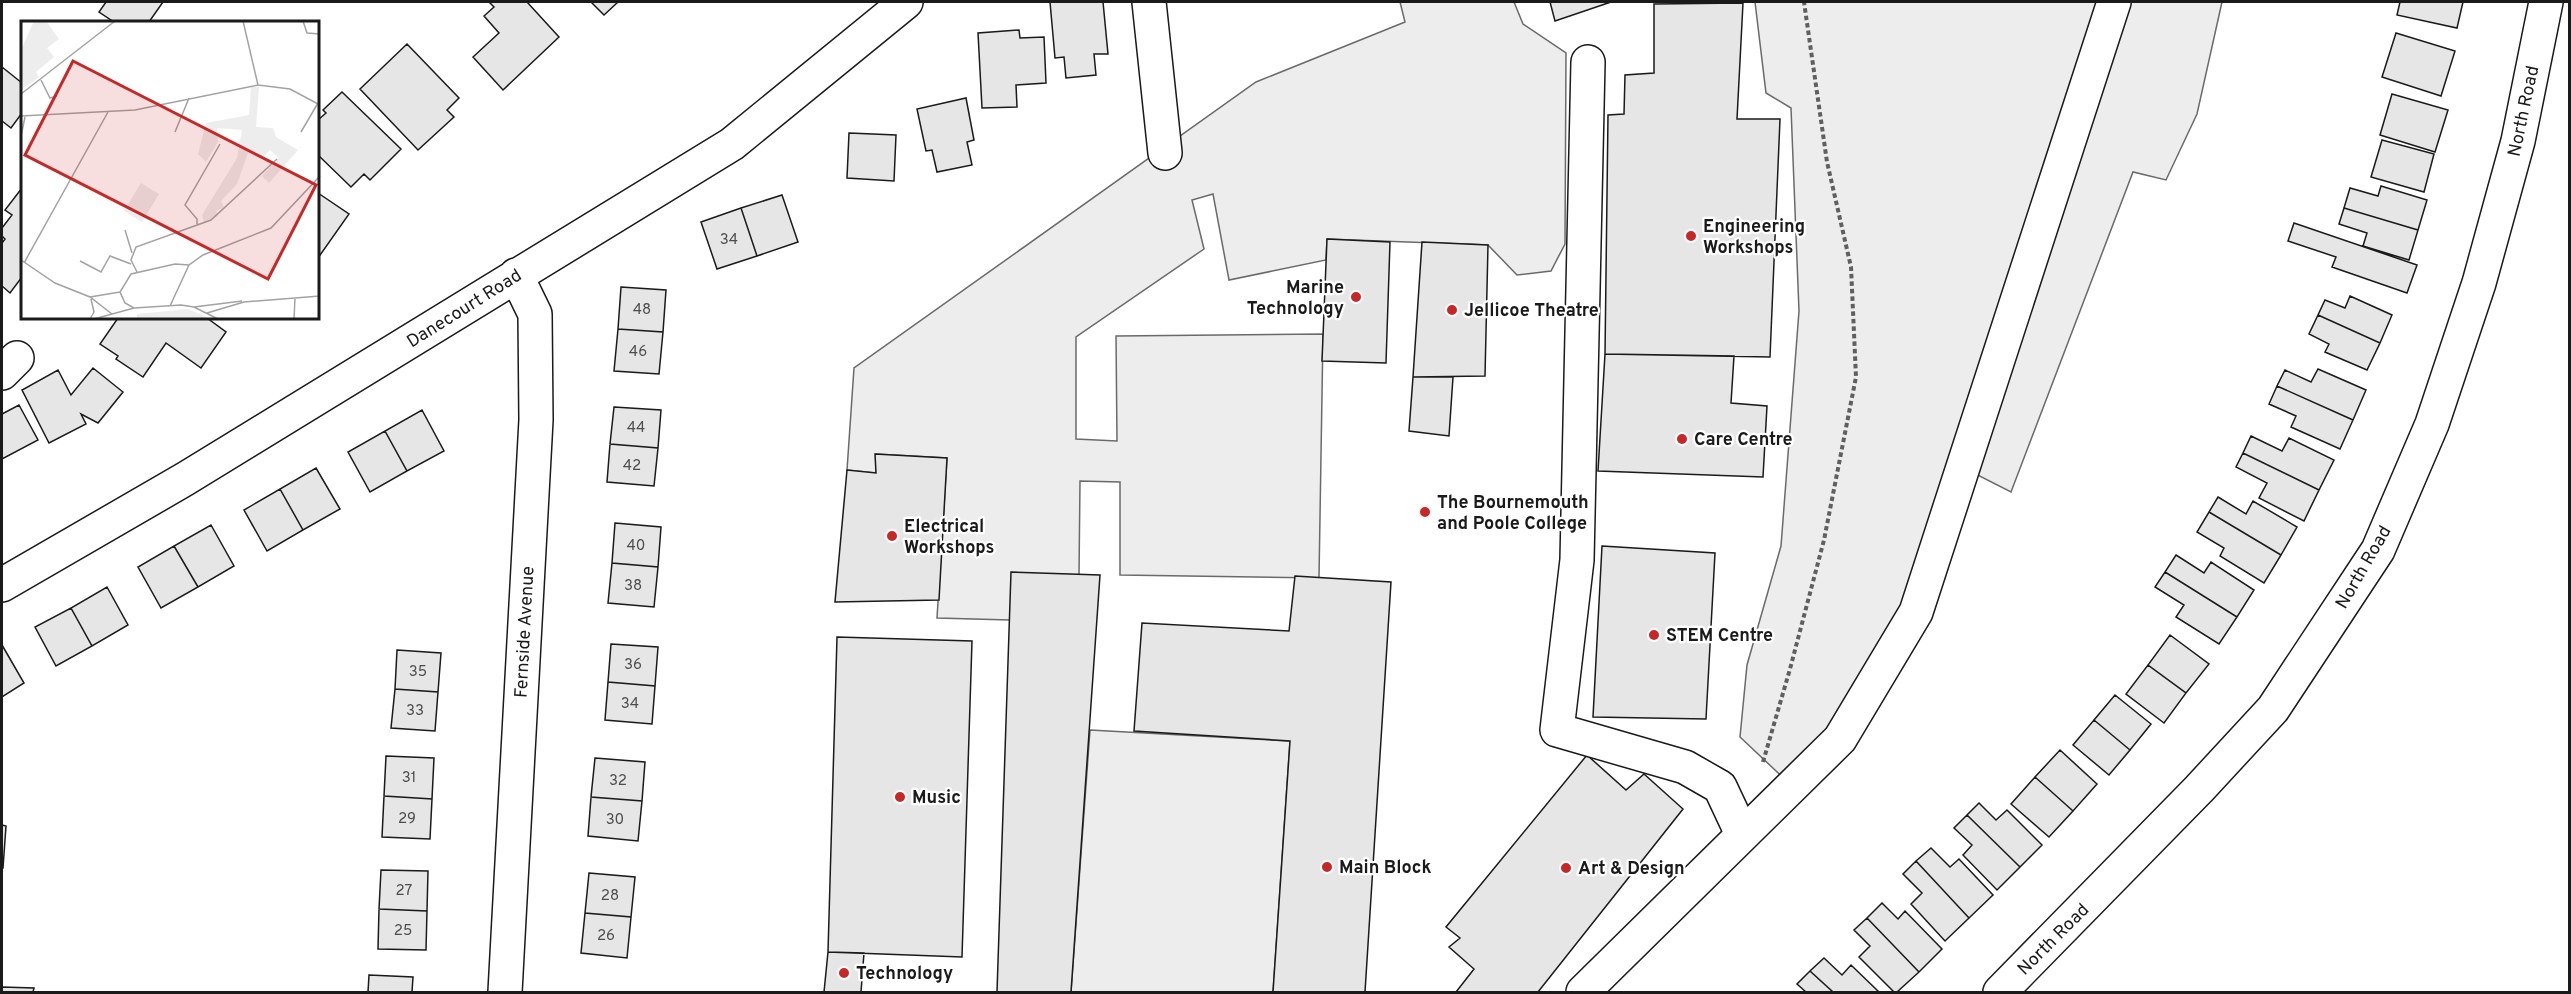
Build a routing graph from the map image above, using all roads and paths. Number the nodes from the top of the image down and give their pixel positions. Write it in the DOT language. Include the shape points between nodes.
graph roads {
  1 [pos="906,2"];
  2 [pos="1149,2"];
  3 [pos="1804,2"];
  4 [pos="2115,2"];
  5 [pos="2546,2"];
  6 [pos="1588,62"];
  7 [pos="1165,153"];
  8 [pos="516,275"];
  9 [pos="2,585"];
  10 [pos="1761,767"];
  11 [pos="1742,834"];
  12 [pos="505,993"];
  13 [pos="1583,993"];
  14 [pos="2000,993"];
  1 -- 8 [label="street, Danecourt Road" via="732,144"];
  2 -- 7 [label="street"];
  3 -- 10 [label="path" via="1827,162 1851,267 1856,377 1824,540"];
  4 -- 11 [label="street" via="1916,612 1840,739"];
  5 -- 14 [label="street, North Road" via="2517,141 2479,283 2432,424 2378,550 2273,709"];
  6 -- 11 [label="street" via="1577,560 1557,730 1685,767 1720,787"];
  8 -- 9 [label="street, Danecourt Road" via="185,479"];
  8 -- 12 [label="street, Fernside Avenue" via="535,314 536,420"];
  11 -- 13 [label="street"];
}
